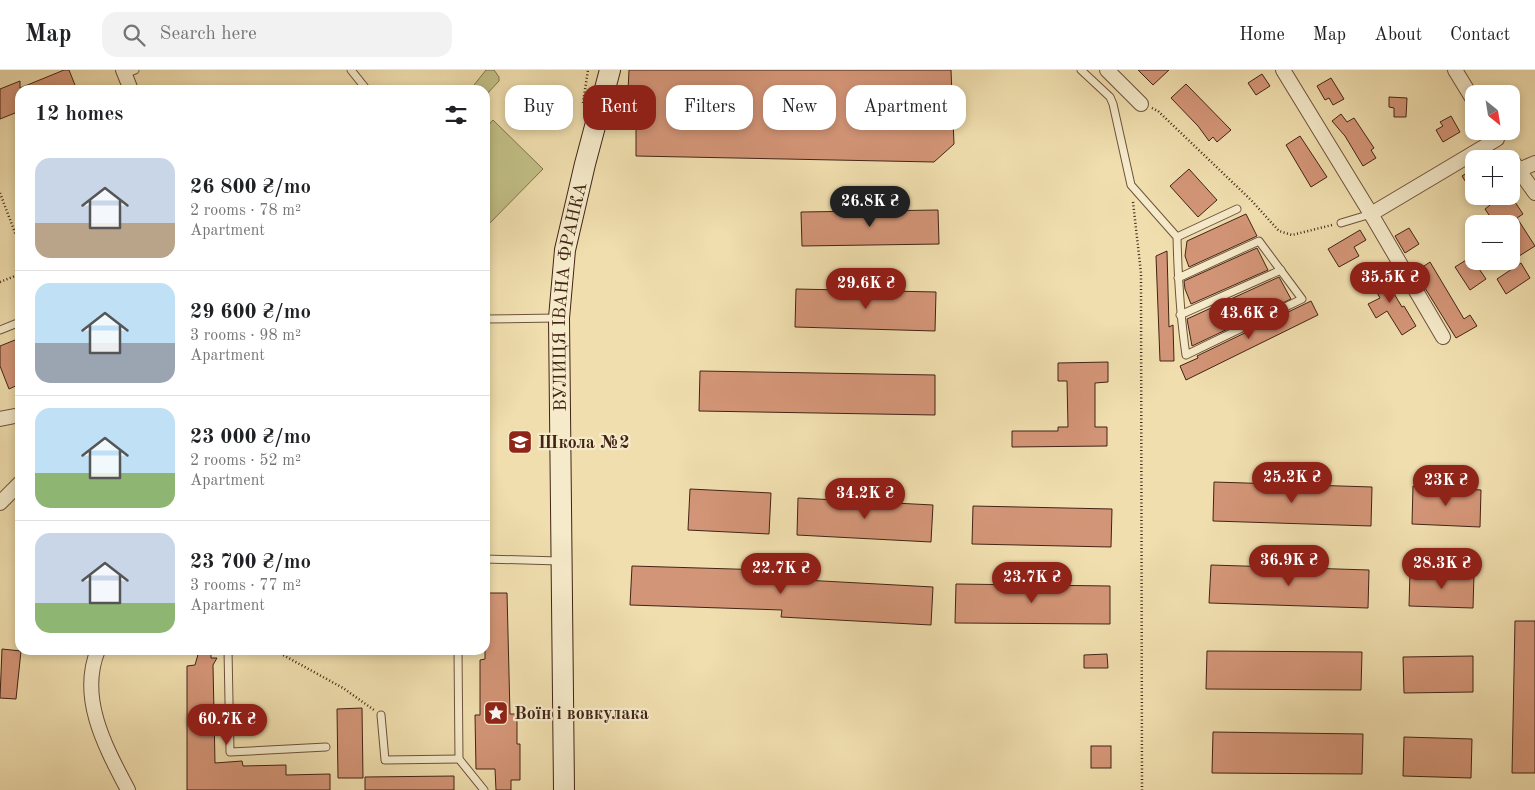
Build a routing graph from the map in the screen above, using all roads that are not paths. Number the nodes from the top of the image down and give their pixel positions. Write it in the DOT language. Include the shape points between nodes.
graph roads {
  1 [pos="352,70"];
  2 [pos="610,70"];
  3 [pos="1081,70"];
  4 [pos="1107,70"];
  5 [pos="1283,70"];
  6 [pos="1455,70"];
  7 [pos="128,71"];
  8 [pos="130,85"];
  9 [pos="363,85"];
  10 [pos="1465,86"];
  11 [pos="1141,104"];
  12 [pos="1486,140"];
  13 [pos="1520,163"];
  14 [pos="1535,163"];
  15 [pos="1520,172"];
  16 [pos="1535,193"];
  17 [pos="1237,209"];
  18 [pos="1371,214"];
  19 [pos="1341,223"];
  20 [pos="1177,237"];
  21 [pos="1281,270"];
  22 [pos="1178,278"];
  23 [pos="1180,315"];
  24 [pos="559,318"];
  25 [pos="490,320"];
  26 [pos="15,324"];
  27 [pos="0,330"];
  28 [pos="1443,338"];
  29 [pos="15,416"];
  30 [pos="0,419"];
  31 [pos="15,488"];
  32 [pos="0,503"];
  33 [pos="490,559"];
  34 [pos="562,561"];
  35 [pos="96,655"];
  36 [pos="228,655"];
  37 [pos="458,655"];
  38 [pos="382,715"];
  39 [pos="326,747"];
  40 [pos="459,759"];
  41 [pos="128,790"];
  42 [pos="484,790"];
  43 [pos="564,790"];
  1 -- 9 [label="lane"];
  2 -- 24 [label="main road, ВУЛИЦЯ ІВАНА ФРАНКА" via="565,250"];
  3 -- 20 [label="lane" via="1110,97 1113,104 1130,185"];
  4 -- 11 [label="street"];
  5 -- 18 [label="street"];
  6 -- 10 [label="street"];
  7 -- 8 [label="street"];
  12 -- 18 [label="street"];
  13 -- 14 [label="street"];
  15 -- 16 [label="street"];
  17 -- 20 [label="lane"];
  18 -- 19 [label="lane"];
  18 -- 28 [label="street"];
  20 -- 22 [label="lane"];
  21 -- 22 [label="lane" via="1259,241"];
  21 -- 23 [label="lane"];
  21 -- 23 [label="lane" via="1302,299 1186,355"];
  22 -- 23 [label="lane"];
  24 -- 25 [label="lane"];
  24 -- 34 [label="main road, ВУЛИЦЯ ІВАНА ФРАНКА"];
  26 -- 27 [label="lane"];
  29 -- 30 [label="street"];
  31 -- 32 [label="street"];
  33 -- 34 [label="lane"];
  34 -- 43 [label="main road, ВУЛИЦЯ ІВАНА ФРАНКА"];
  35 -- 41 [label="street" via="90,676 92,702 108,751"];
  36 -- 39 [label="lane" via="230,752"];
  37 -- 40 [label="lane"];
  38 -- 40 [label="lane" via="385,760"];
  40 -- 42 [label="lane"];
}
